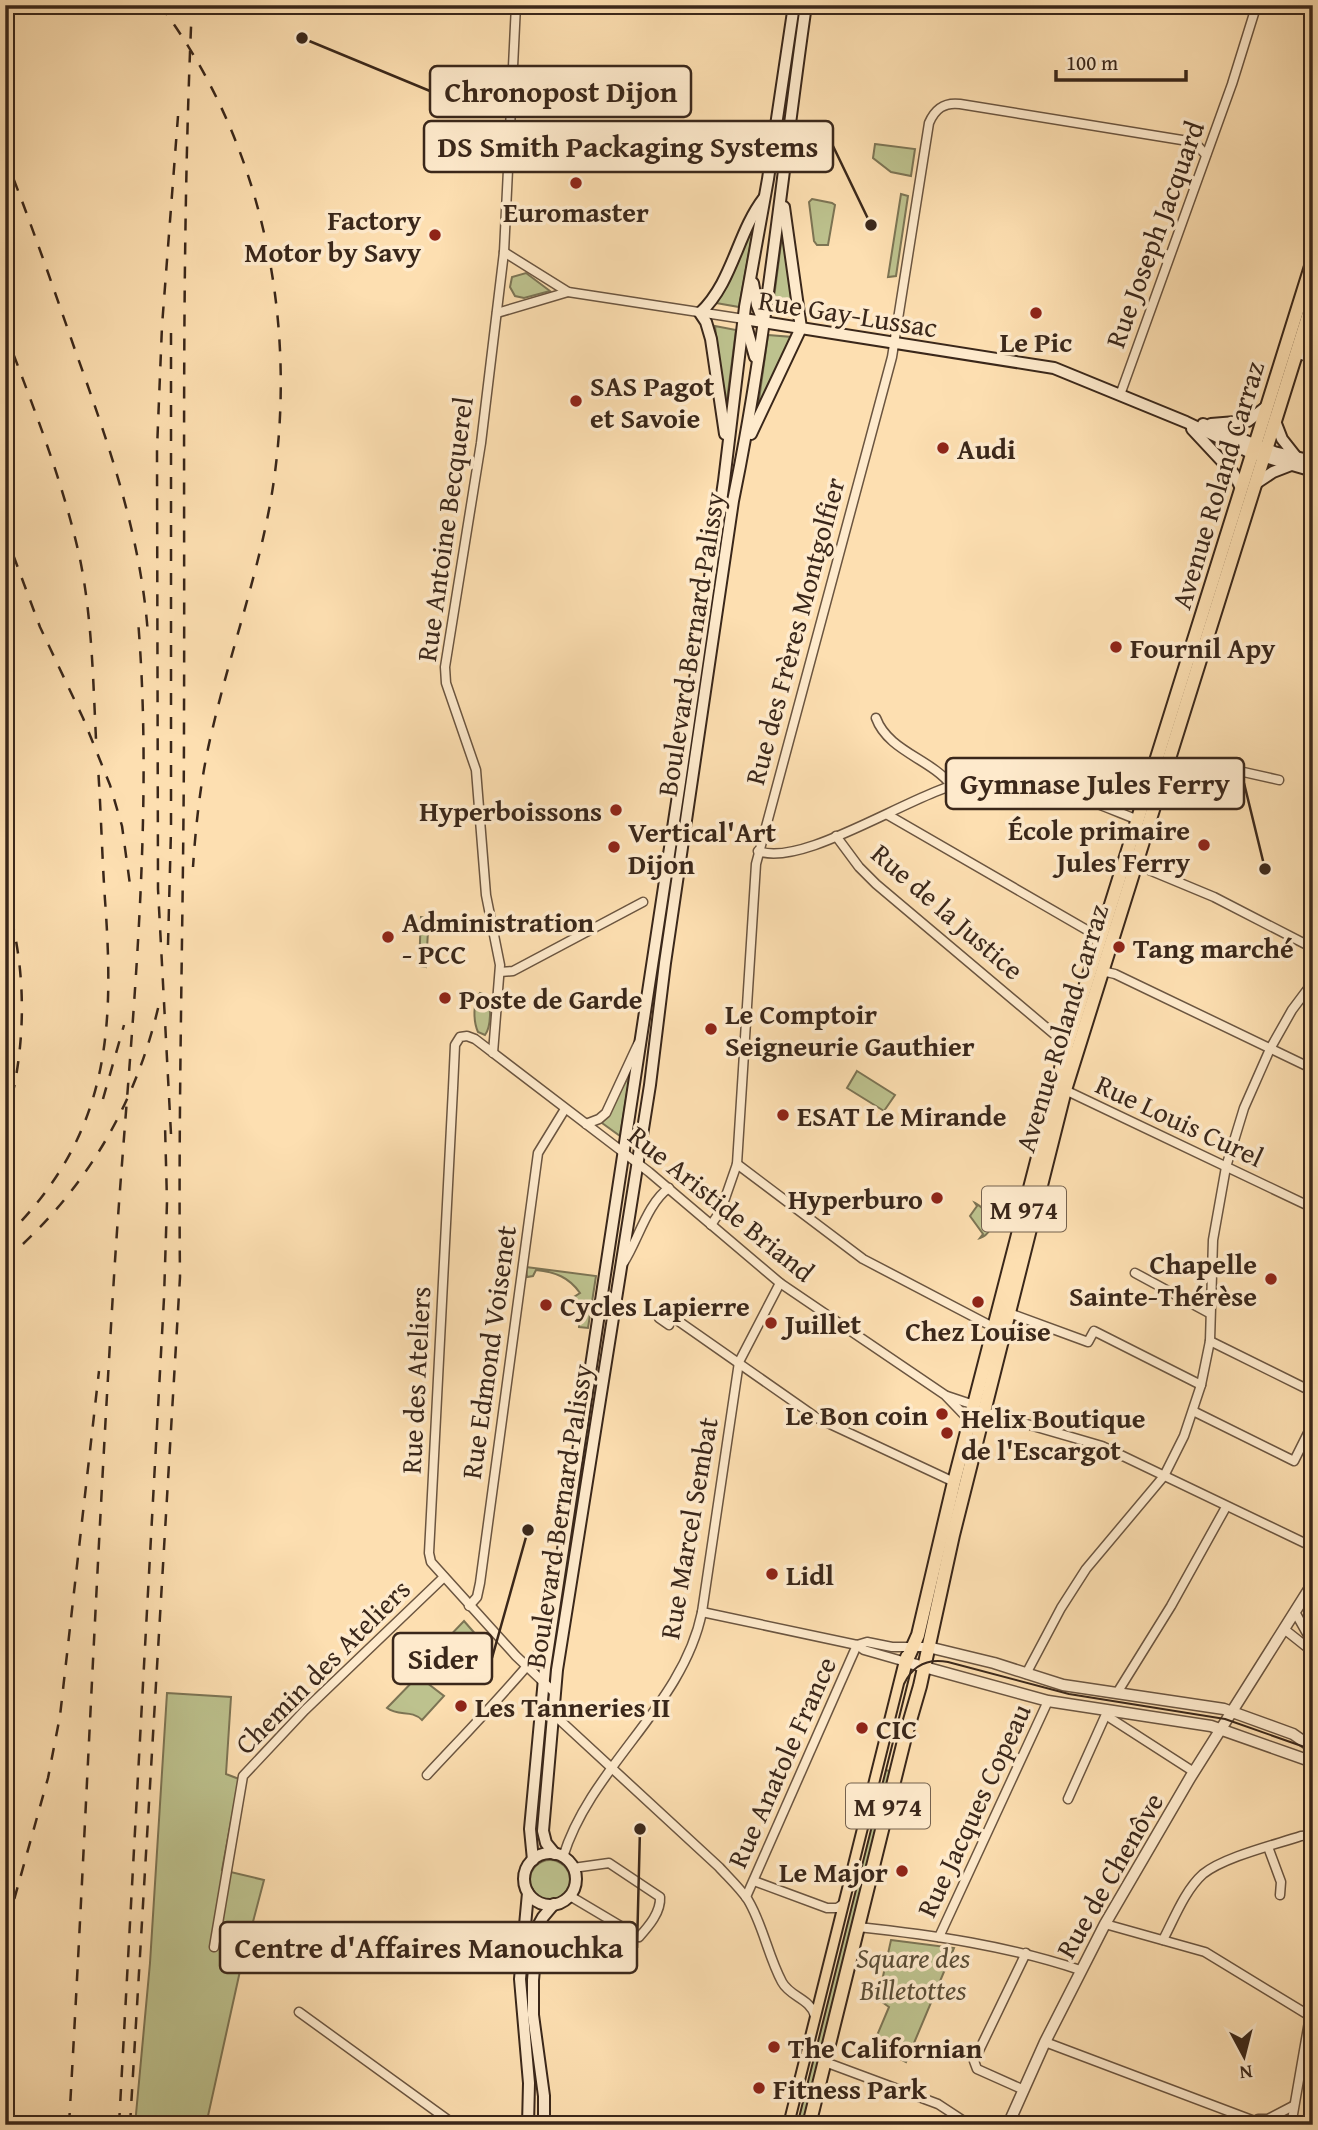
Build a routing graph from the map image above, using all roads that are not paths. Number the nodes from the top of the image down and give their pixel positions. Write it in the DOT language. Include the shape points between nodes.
graph roads {
  1 [pos="516,5"];
  2 [pos="794,5"];
  3 [pos="806,5"];
  4 [pos="1256,7"];
  5 [pos="1206,155"];
  6 [pos="782,190"];
  7 [pos="765,196"];
  8 [pos="504,252"];
  9 [pos="1313,260"];
  10 [pos="751,274"];
  11 [pos="568,292"];
  12 [pos="1313,300"];
  13 [pos="497,313"];
  14 [pos="700,313"];
  15 [pos="744,319"];
  16 [pos="764,322"];
  17 [pos="801,328"];
  18 [pos="895,344"];
  19 [pos="1296,354"];
  20 [pos="1313,359"];
  21 [pos="757,364"];
  22 [pos="1120,396"];
  23 [pos="1266,407"];
  24 [pos="1275,421"];
  25 [pos="1186,422"];
  26 [pos="1205,424"];
  27 [pos="745,444"];
  28 [pos="727,448"];
  29 [pos="1259,451"];
  30 [pos="1294,461"];
  31 [pos="1313,461"];
  32 [pos="1313,471"];
  33 [pos="1255,484"];
  34 [pos="1241,488"];
  35 [pos="876,718"];
  36 [pos="1279,780"];
  37 [pos="951,785"];
  38 [pos="1159,788"];
  39 [pos="888,815"];
  40 [pos="1138,820"];
  41 [pos="836,836"];
  42 [pos="758,851"];
  43 [pos="1137,865"];
  44 [pos="643,902"];
  45 [pos="1099,937"];
  46 [pos="1313,948"];
  47 [pos="1102,971"];
  48 [pos="500,972"];
  49 [pos="1313,982"];
  50 [pos="641,1038"];
  51 [pos="475,1039"];
  52 [pos="1067,1045"];
  53 [pos="1270,1049"];
  54 [pos="493,1053"];
  55 [pos="1313,1069"];
  56 [pos="1065,1090"];
  57 [pos="565,1109"];
  58 [pos="586,1124"];
  59 [pos="622,1152"];
  60 [pos="638,1164"];
  61 [pos="737,1164"];
  62 [pos="1226,1167"];
  63 [pos="668,1188"];
  64 [pos="1313,1208"];
  65 [pos="711,1225"];
  66 [pos="621,1266"];
  67 [pos="1135,1273"];
  68 [pos="780,1283"];
  69 [pos="1009,1313"];
  70 [pos="1209,1313"];
  71 [pos="669,1325"];
  72 [pos="993,1327"];
  73 [pos="1210,1341"];
  74 [pos="739,1362"];
  75 [pos="1201,1385"];
  76 [pos="1313,1392"];
  77 [pos="945,1395"];
  78 [pos="980,1408"];
  79 [pos="1193,1411"];
  80 [pos="970,1421"];
  81 [pos="1313,1423"];
  82 [pos="1164,1476"];
  83 [pos="954,1482"];
  84 [pos="1226,1507"];
  85 [pos="947,1534"];
  86 [pos="1313,1547"];
  87 [pos="444,1577"];
  88 [pos="1312,1586"];
  89 [pos="469,1606"];
  90 [pos="702,1612"];
  91 [pos="1295,1612"];
  92 [pos="1284,1629"];
  93 [pos="550,1639"];
  94 [pos="929,1641"];
  95 [pos="857,1645"];
  96 [pos="911,1647"];
  97 [pos="1310,1650"];
  98 [pos="906,1662"];
  99 [pos="525,1666"];
  100 [pos="924,1666"];
  101 [pos="1026,1674"];
  102 [pos="543,1682"];
  103 [pos="555,1693"];
  104 [pos="1117,1693"];
  105 [pos="1048,1701"];
  106 [pos="548,1705"];
  107 [pos="1233,1711"];
  108 [pos="1107,1714"];
  109 [pos="1222,1729"];
  110 [pos="1313,1748"];
  111 [pos="1313,1762"];
  112 [pos="612,1768"];
  113 [pos="1194,1772"];
  114 [pos="427,1775"];
  115 [pos="1068,1798"];
  116 [pos="1313,1835"];
  117 [pos="1268,1847"];
  118 [pos="559,1856"];
  119 [pos="533,1860"];
  120 [pos="573,1868"];
  121 [pos="754,1881"];
  122 [pos="528,1893"];
  123 [pos="1280,1895"];
  124 [pos="570,1896"];
  125 [pos="746,1897"];
  126 [pos="846,1902"];
  127 [pos="554,1905"];
  128 [pos="1105,1924"];
  129 [pos="858,1927"];
  130 [pos="939,1937"];
  131 [pos="1163,1940"];
  132 [pos="214,1947"];
  133 [pos="1026,1953"];
  134 [pos="1080,1970"];
  135 [pos="299,2012"];
  136 [pos="1311,2016"];
  137 [pos="816,2026"];
  138 [pos="1045,2042"];
  139 [pos="825,2062"];
  140 [pos="1024,2090"];
  141 [pos="544,2096"];
  142 [pos="1293,2106"];
  143 [pos="1253,2122"];
  144 [pos="455,2125"];
  145 [pos="528,2125"];
  146 [pos="544,2125"];
  147 [pos="552,2125"];
  148 [pos="790,2125"];
  149 [pos="809,2125"];
  150 [pos="970,2125"];
  151 [pos="1009,2125"];
  152 [pos="1265,2125"];
  153 [pos="1289,2125"];
  1 -- 8 [label="street, Rue Antoine Becquerel"];
  2 -- 7 [label="main road, Boulevard Bernard Palissy"];
  3 -- 6 [label="main road, Boulevard Bernard Palissy"];
  4 -- 5 [label="street, Rue Joseph Jacquard"];
  5 -- 18 [label="street, Rue des Frères Montgolfier" via="1188,141 953,103 938,108 929,123"];
  5 -- 22 [label="street, Rue Joseph Jacquard"];
  6 -- 16 [label="main road, Boulevard Bernard Palissy"];
  6 -- 17 [label="main road"];
  7 -- 10 [label="main road, Boulevard Bernard Palissy"];
  7 -- 14 [label="main road" via="718,291"];
  8 -- 11 [label="street, Rue Gay-Lussac"];
  8 -- 13 [label="street, Rue Antoine Becquerel"];
  9 -- 23 [label="main road, Avenue Roland Carraz / M 974"];
  10 -- 15 [label="main road, Boulevard Bernard Palissy"];
  10 -- 16 [label="main road"];
  11 -- 13 [label="street"];
  11 -- 14 [label="street, Rue Gay-Lussac"];
  12 -- 19 [label="main road, Avenue Roland Carraz / M 974"];
  13 -- 48 [label="street, Rue Antoine Becquerel" via="445,675 477,770 486,895"];
  14 -- 15 [label="street, Rue Gay-Lussac"];
  14 -- 28 [label="main road" via="711,339"];
  15 -- 16 [label="main road, Rue Gay-Lussac"];
  15 -- 21 [label="main road"];
  15 -- 28 [label="main road, Boulevard Bernard Palissy"];
  16 -- 17 [label="main road, Rue Gay-Lussac"];
  16 -- 21 [label="main road, Boulevard Bernard Palissy"];
  17 -- 18 [label="main road, Rue Gay-Lussac"];
  17 -- 27 [label="main road"];
  18 -- 22 [label="main road, Rue Gay-Lussac" via="1047,366"];
  18 -- 42 [label="street, Rue des Frères Montgolfier"];
  19 -- 20 [label="street"];
  19 -- 24 [label="main road, Avenue Roland Carraz / M 974"];
  21 -- 27 [label="main road, Boulevard Bernard Palissy"];
  22 -- 25 [label="main road, Rue Gay-Lussac"];
  23 -- 26 [label="main road" via="1248,421"];
  23 -- 29 [label="main road, Avenue Roland Carraz / M 974"];
  24 -- 29 [label="main road, Avenue Roland Carraz / M 974"];
  24 -- 30 [label="main road"];
  25 -- 26 [label="main road, Rue Gay-Lussac"];
  25 -- 29 [label="main road, Rue Gay-Lussac"];
  25 -- 34 [label="main road" via="1234,474"];
  26 -- 29 [label="main road, Rue Gay-Lussac"];
  27 -- 60 [label="main road, Boulevard Bernard Palissy"];
  28 -- 50 [label="main road, Boulevard Bernard Palissy"];
  29 -- 30 [label="main road"];
  29 -- 33 [label="main road, Avenue Roland Carraz / M 974"];
  29 -- 34 [label="main road, Avenue Roland Carraz / M 974"];
  30 -- 31 [label="main road"];
  30 -- 32 [label="main road"];
  30 -- 33 [label="main road"];
  33 -- 38 [label="main road, Avenue Roland Carraz / M 974"];
  34 -- 40 [label="main road, Avenue Roland Carraz / M 974"];
  35 -- 37 [label="street" via="880,729"];
  36 -- 38 [label="street" via="1230,769"];
  37 -- 39 [label="street"];
  37 -- 40 [label="street" via="996,779 1034,783"];
  38 -- 43 [label="main road, Avenue Roland Carraz / M 974"];
  39 -- 41 [label="street"];
  39 -- 45 [label="street"];
  40 -- 45 [label="main road, Avenue Roland Carraz / M 974"];
  41 -- 42 [label="street" via="786,854"];
  41 -- 52 [label="street, Rue de la Justice" via="876,884"];
  42 -- 61 [label="street, Rue des Frères Montgolfier"];
  43 -- 46 [label="street" via="1214,897"];
  43 -- 47 [label="main road, Avenue Roland Carraz / M 974"];
  44 -- 48 [label="street" via="513,971"];
  45 -- 47 [label="main road"];
  45 -- 52 [label="main road, Avenue Roland Carraz / M 974"];
  47 -- 53 [label="street"];
  47 -- 56 [label="main road, Avenue Roland Carraz / M 974"];
  48 -- 54 [label="street, Rue Antoine Becquerel"];
  49 -- 53 [label="street"];
  50 -- 58 [label="street, Boulevard Bernard Palissy" via="606,1112"];
  50 -- 59 [label="main road, Boulevard Bernard Palissy"];
  51 -- 54 [label="street, Rue Aristide Briand"];
  51 -- 87 [label="street, Rue des Ateliers" via="464,1036 456,1042 453,1088 429,1553 430,1563"];
  52 -- 72 [label="main road, Avenue Roland Carraz / M 974"];
  53 -- 55 [label="street"];
  53 -- 62 [label="street" via="1244,1108"];
  54 -- 57 [label="street, Rue Aristide Briand"];
  56 -- 62 [label="street, Rue Louis Curel"];
  56 -- 69 [label="main road, Avenue Roland Carraz / M 974"];
  57 -- 58 [label="street, Rue Aristide Briand"];
  57 -- 89 [label="street, Rue Edmond Voisenet" via="538,1153 480,1583"];
  58 -- 59 [label="street, Rue Aristide Briand"];
  59 -- 60 [label="street, Rue Aristide Briand"];
  59 -- 93 [label="main road, Boulevard Bernard Palissy"];
  60 -- 63 [label="street, Rue Aristide Briand"];
  60 -- 66 [label="main road, Boulevard Bernard Palissy"];
  61 -- 65 [label="street, Rue des Frères Montgolfier"];
  61 -- 72 [label="street" via="863,1259"];
  62 -- 64 [label="street, Rue Louis Curel"];
  62 -- 70 [label="street" via="1213,1240"];
  63 -- 65 [label="street, Rue Aristide Briand"];
  63 -- 66 [label="street" via="657,1198"];
  65 -- 68 [label="street, Rue Aristide Briand"];
  66 -- 103 [label="main road, Boulevard Bernard Palissy"];
  67 -- 70 [label="street"];
  68 -- 74 [label="street, Rue Marcel Sembat"];
  68 -- 77 [label="street, Rue Aristide Briand"];
  69 -- 75 [label="street" via="1088,1342 1094,1331"];
  69 -- 78 [label="main road, Avenue Roland Carraz / M 974"];
  70 -- 73 [label="street"];
  71 -- 74 [label="street" via="659,1318 664,1311"];
  72 -- 78 [label="main road, Avenue Roland Carraz / M 974"];
  73 -- 75 [label="street"];
  73 -- 76 [label="street"];
  74 -- 83 [label="street" via="817,1418"];
  74 -- 90 [label="street, Rue Marcel Sembat"];
  75 -- 79 [label="street"];
  77 -- 78 [label="street, Rue Aristide Briand"];
  77 -- 80 [label="street, Rue Aristide Briand"];
  78 -- 80 [label="main road, Avenue Roland Carraz / M 974"];
  78 -- 82 [label="street, Rue Aristide Briand" via="1102,1446"];
  78 -- 85 [label="main road, Avenue Roland Carraz / M 974" via="979,1434"];
  79 -- 81 [label="street" via="1294,1461"];
  79 -- 82 [label="street"];
  80 -- 83 [label="main road, Avenue Roland Carraz / M 974"];
  82 -- 84 [label="street, Rue Aristide Briand"];
  82 -- 101 [label="street" via="1086,1569"];
  83 -- 85 [label="main road, Avenue Roland Carraz / M 974"];
  84 -- 86 [label="street, Rue Aristide Briand"];
  84 -- 104 [label="street"];
  85 -- 94 [label="main road, M 974"];
  85 -- 96 [label="main road, M 974" via="938,1549 919,1633"];
  87 -- 89 [label="street, Rue des Ateliers"];
  87 -- 132 [label="street, Chemin des Ateliers" via="243,1776"];
  88 -- 91 [label="street, Rue de Chenôve"];
  89 -- 99 [label="street, Rue des Ateliers"];
  90 -- 95 [label="street"];
  90 -- 112 [label="street, Rue Marcel Sembat" via="682,1669"];
  91 -- 92 [label="street, Rue de Chenôve"];
  91 -- 97 [label="street" via="1309,1637"];
  92 -- 97 [label="street"];
  92 -- 107 [label="street, Rue de Chenôve"];
  93 -- 99 [label="street"];
  93 -- 102 [label="main road, Boulevard Bernard Palissy"];
  94 -- 96 [label="street"];
  94 -- 100 [label="main road, M 974"];
  94 -- 101 [label="street"];
  95 -- 96 [label="street"];
  95 -- 98 [label="street"];
  95 -- 121 [label="street, Rue Anatole France"];
  96 -- 98 [label="main road, M 974"];
  98 -- 100 [label="street"];
  98 -- 126 [label="main road, M 974"];
  99 -- 102 [label="street, Rue des Ateliers"];
  99 -- 114 [label="street"];
  100 -- 105 [label="street"];
  100 -- 129 [label="main road, M 974"];
  101 -- 104 [label="street"];
  102 -- 103 [label="street, Rue des Ateliers"];
  102 -- 106 [label="main road, Boulevard Bernard Palissy"];
  103 -- 106 [label="main road, Boulevard Bernard Palissy"];
  104 -- 107 [label="street"];
  105 -- 108 [label="street"];
  105 -- 130 [label="street, Rue Jacques Copeau"];
  106 -- 112 [label="street"];
  106 -- 118 [label="main road" via="544,1831 546,1843"];
  106 -- 119 [label="main road" via="530,1829"];
  107 -- 109 [label="street, Rue de Chenôve"];
  107 -- 110 [label="street" via="1293,1734"];
  108 -- 109 [label="street"];
  108 -- 113 [label="street"];
  108 -- 115 [label="street"];
  109 -- 111 [label="street"];
  109 -- 113 [label="street, Rue de Chenôve"];
  112 -- 118 [label="street, Rue Marcel Sembat"];
  112 -- 125 [label="street"];
  113 -- 128 [label="street, Rue de Chenôve"];
  116 -- 117 [label="street"];
  117 -- 123 [label="street" via="1281,1882"];
  117 -- 131 [label="street" via="1216,1865 1202,1875"];
  118 -- 119 [label="main road" via="543,1854"];
  118 -- 120 [label="main road"];
  119 -- 122 [label="main road" via="524,1879"];
  120 -- 124 [label="main road"];
  120 -- 124 [label="street" via="608,1863 660,1897 661,1905 639,1937"];
  121 -- 125 [label="street, Rue Anatole France"];
  121 -- 126 [label="street" via="827,1909"];
  122 -- 127 [label="main road" via="540,1903"];
  122 -- 145 [label="main road" via="520,1979"];
  124 -- 127 [label="main road"];
  125 -- 137 [label="street" via="782,1982 812,2007"];
  126 -- 137 [label="main road, M 974"];
  127 -- 141 [label="main road" via="538,1926 533,1980"];
  128 -- 131 [label="street"];
  128 -- 134 [label="street, Rue de Chenôve"];
  129 -- 130 [label="street"];
  129 -- 139 [label="main road, M 974"];
  130 -- 133 [label="street"];
  131 -- 136 [label="street" via="1205,1952"];
  133 -- 134 [label="street"];
  133 -- 140 [label="street" via="974,2060 977,2069"];
  134 -- 138 [label="street, Rue de Chenôve"];
  135 -- 144 [label="street"];
  136 -- 142 [label="street"];
  137 -- 148 [label="main road, M 974"];
  138 -- 140 [label="street, Rue de Chenôve"];
  138 -- 143 [label="street"];
  139 -- 149 [label="main road, M 974"];
  139 -- 150 [label="street" via="938,2104"];
  140 -- 151 [label="street, Rue de Chenôve"];
  141 -- 146 [label="main road"];
  141 -- 147 [label="main road"];
  142 -- 143 [label="street"];
  142 -- 153 [label="street"];
  143 -- 152 [label="street"];
}
